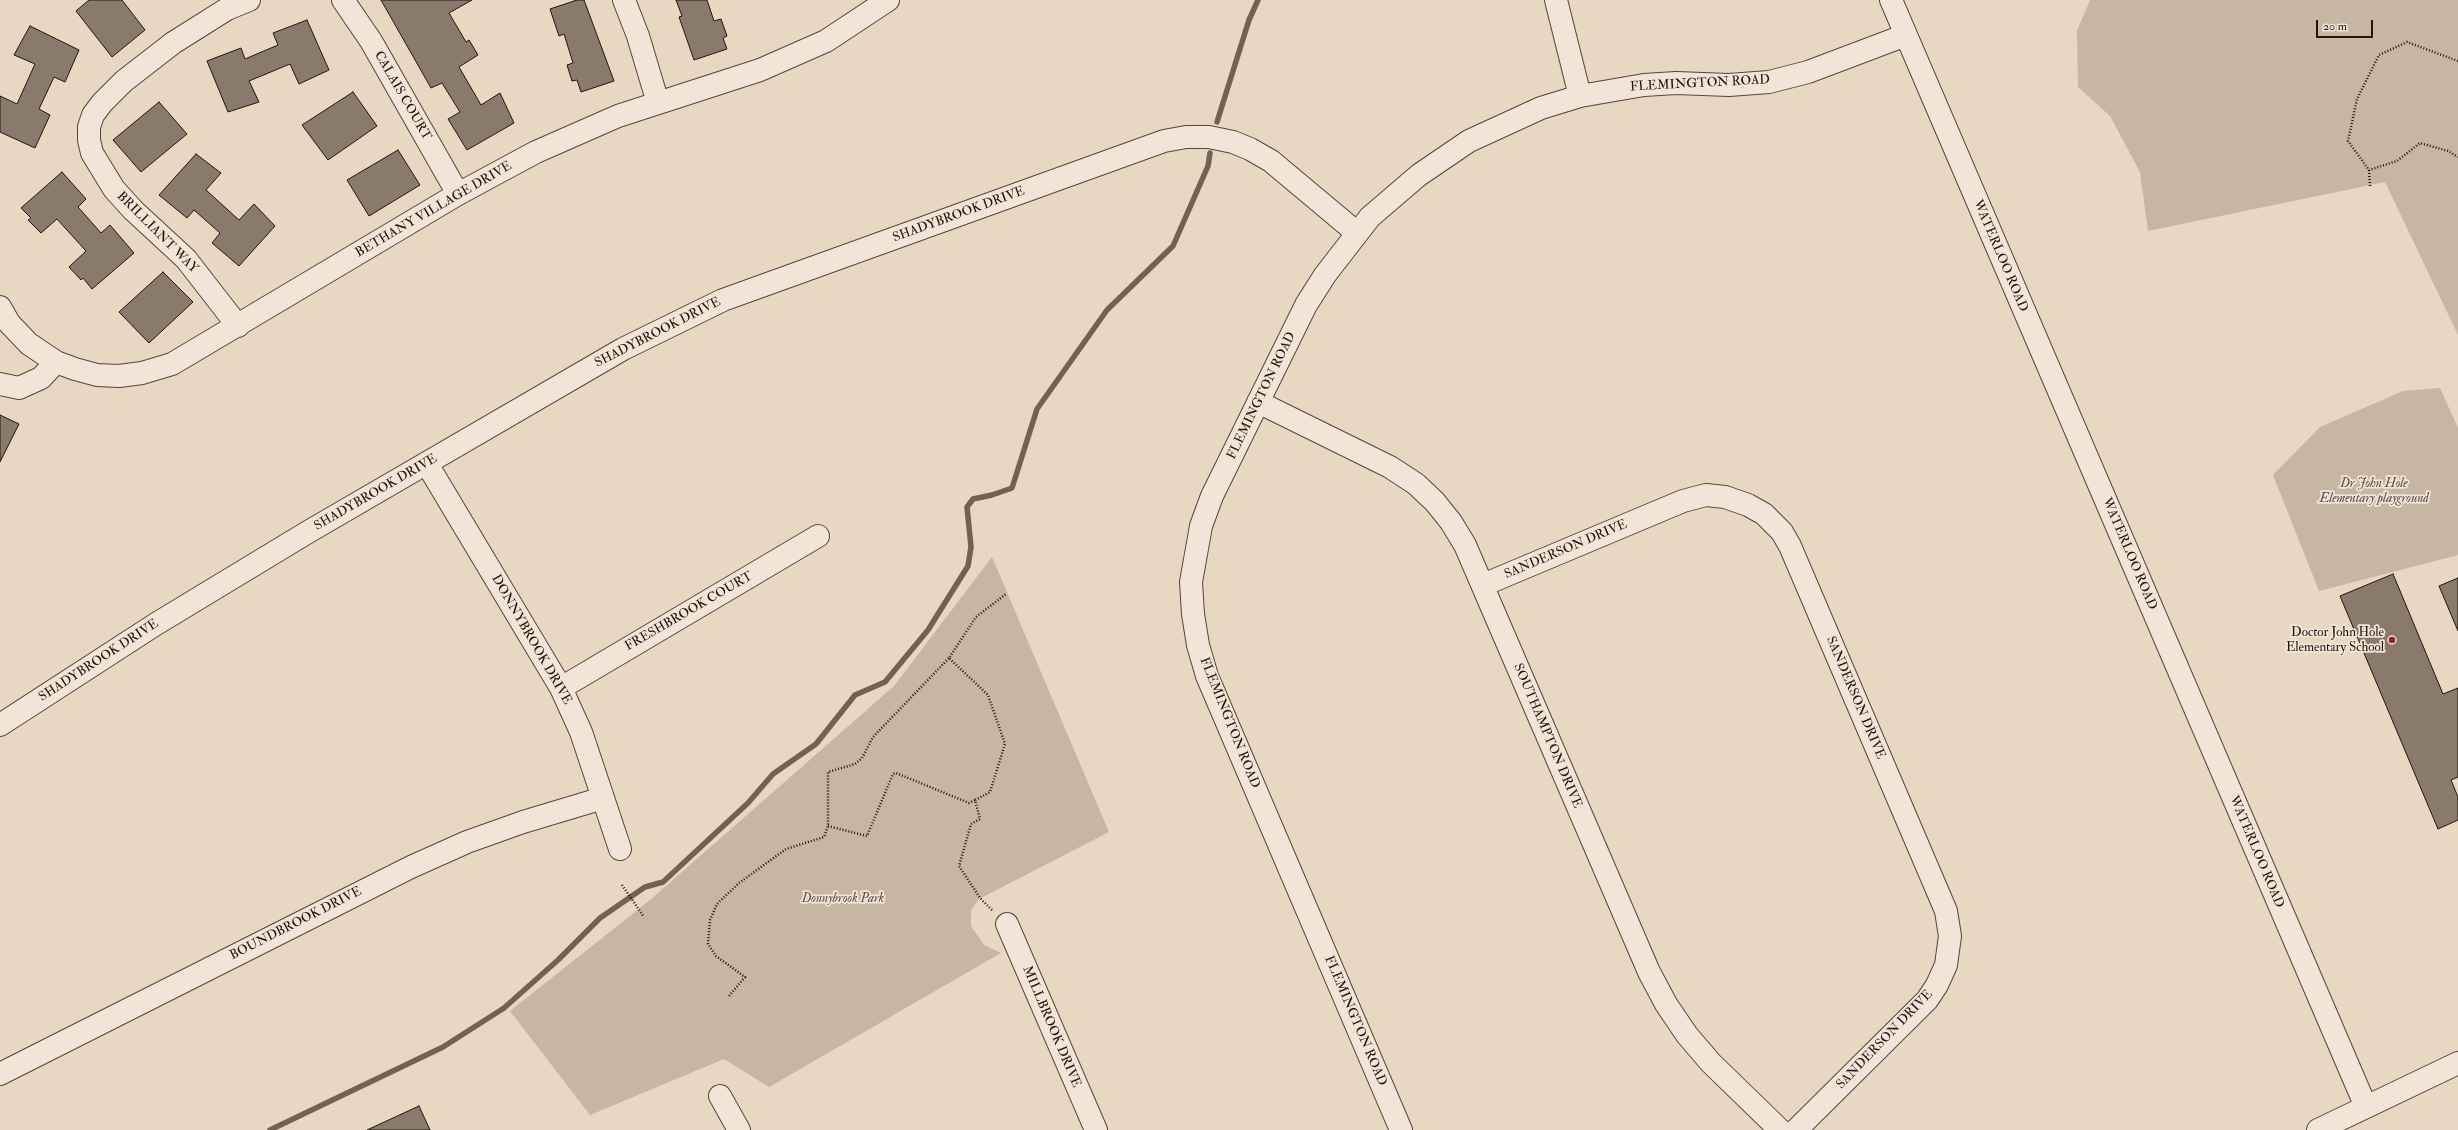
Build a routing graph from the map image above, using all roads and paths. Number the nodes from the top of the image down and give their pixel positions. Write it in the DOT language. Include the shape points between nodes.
graph roads {
  1 [pos="249,0"];
  2 [pos="343,0"];
  3 [pos="624,0"];
  4 [pos="888,0"];
  5 [pos="1556,0"];
  6 [pos="1891,0"];
  7 [pos="1906,35"];
  8 [pos="2458,62"];
  9 [pos="1580,96"];
  10 [pos="658,103"];
  11 [pos="2458,157"];
  12 [pos="2369,170"];
  13 [pos="2370,187"];
  14 [pos="458,194"];
  15 [pos="1357,233"];
  16 [pos="0,307"];
  17 [pos="238,326"];
  18 [pos="56,362"];
  19 [pos="0,384"];
  20 [pos="1258,402"];
  21 [pos="427,464"];
  22 [pos="818,536"];
  23 [pos="1483,585"];
  24 [pos="1006,594"];
  25 [pos="949,658"];
  26 [pos="561,688"];
  27 [pos="0,725"];
  28 [pos="602,798"];
  29 [pos="975,800"];
  30 [pos="828,826"];
  31 [pos="620,848"];
  32 [pos="622,886"];
  33 [pos="644,918"];
  34 [pos="1007,924"];
  35 [pos="729,996"];
  36 [pos="2456,1070"];
  37 [pos="0,1074"];
  38 [pos="720,1096"];
  39 [pos="2366,1107"];
  40 [pos="739,1130"];
  41 [pos="1096,1130"];
  42 [pos="1401,1130"];
  43 [pos="1780,1130"];
  44 [pos="1796,1130"];
  45 [pos="2318,1130"];
  1 -- 17 [label="street, BRILLIANT WAY" via="227,9 173,43 124,82 93,115 89,134 92,153 114,190 186,259"];
  2 -- 14 [label="street, CALAIS COURT" via="371,41"];
  3 -- 10 [label="street" via="638,36"];
  4 -- 10 [label="street, BETHANY VILLAGE DRIVE" via="818,44 760,70"];
  5 -- 9 [label="street"];
  6 -- 7 [label="street, WATERLOO ROAD"];
  7 -- 9 [label="street, FLEMINGTON ROAD" via="1808,72 1769,82 1729,85 1650,84"];
  7 -- 39 [label="street, WATERLOO ROAD"];
  8 -- 12 [label="path" via="2406,42 2379,55 2357,99 2348,141"];
  9 -- 15 [label="street, FLEMINGTON ROAD" via="1540,108 1469,141 1419,175 1370,218"];
  10 -- 14 [label="street, BETHANY VILLAGE DRIVE" via="618,116 557,142"];
  11 -- 12 [label="path" via="2448,151 2420,143 2397,161"];
  12 -- 13 [label="path"];
  14 -- 17 [label="street, BETHANY VILLAGE DRIVE"];
  15 -- 20 [label="street, FLEMINGTON ROAD" via="1325,275 1306,306"];
  15 -- 21 [label="street, SHADYBROOK DRIVE" via="1271,161 1250,149 1209,137 1186,137 1164,141 723,300 623,349"];
  16 -- 18 [label="street, BETHANY VILLAGE DRIVE" via="9,323 29,344"];
  17 -- 18 [label="street, BETHANY VILLAGE DRIVE" via="172,364 142,373 97,375"];
  18 -- 19 [label="street" via="41,378 19,388"];
  20 -- 23 [label="street, SOUTHAMPTON DRIVE" via="1390,468 1416,484 1451,522 1465,545"];
  20 -- 42 [label="street, FLEMINGTON ROAD" via="1212,496 1202,526 1191,582 1198,645 1207,676"];
  21 -- 26 [label="street, DONNYBROOK DRIVE"];
  21 -- 27 [label="street, SHADYBROOK DRIVE" via="156,624"];
  22 -- 26 [label="street, FRESHBROOK COURT"];
  23 -- 43 [label="street, SOUTHAMPTON DRIVE" via="1646,965 1666,1004 1687,1035 1711,1063"];
  23 -- 44 [label="street, SANDERSON DRIVE" via="1683,501 1706,495 1731,498 1754,508 1782,532 1946,911 1950,936 1946,965 1927,1000"];
  24 -- 25 [label="path" via="976,617"];
  25 -- 29 [label="path" via="988,695 1005,744 990,792"];
  25 -- 30 [label="path" via="873,737 862,758 855,764 828,772"];
  26 -- 28 [label="street, DONNYBROOK DRIVE" via="581,732"];
  28 -- 31 [label="street, DONNYBROOK DRIVE"];
  28 -- 37 [label="street, BOUNDBROOK DRIVE" via="516,824 411,867"];
  29 -- 30 [label="path" via="969,803 896,773 893,774 867,836"];
  29 -- 34 [label="path" via="980,819 971,824 959,866 980,898"];
  30 -- 35 [label="path" via="824,837 786,849 739,883 717,904 710,920 708,944 716,956 746,977"];
  32 -- 33 [label="path"];
  34 -- 41 [label="street, MILLBROOK DRIVE"];
  36 -- 39 [label="street"];
  38 -- 40 [label="street"];
  39 -- 45 [label="street"];
}
